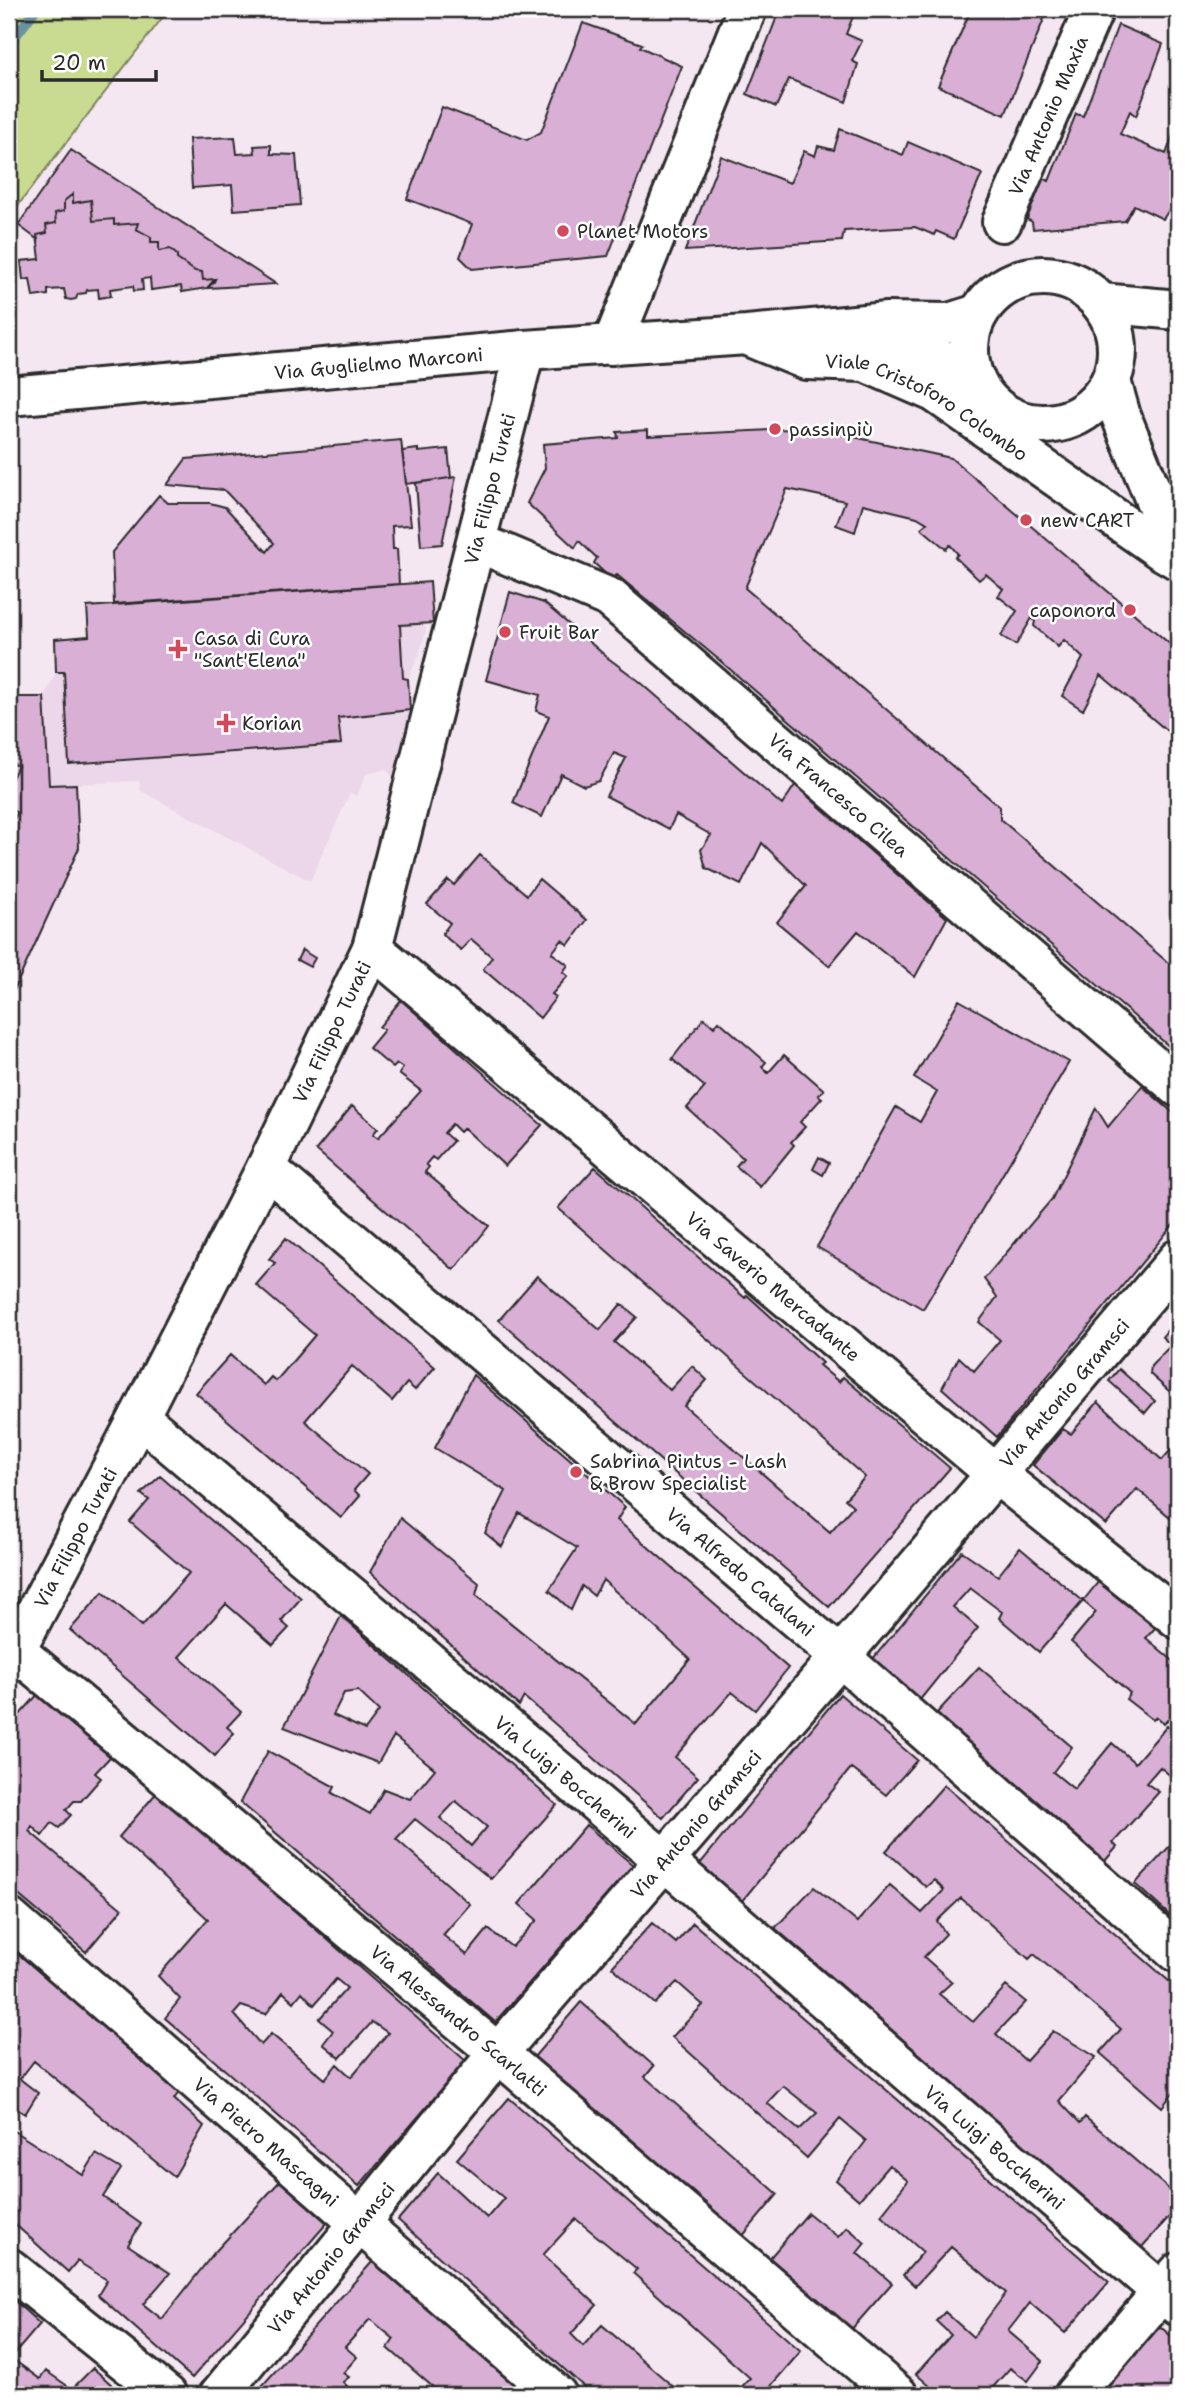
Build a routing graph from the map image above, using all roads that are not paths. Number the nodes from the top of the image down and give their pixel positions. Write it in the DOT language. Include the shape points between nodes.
graph roads {
  1 [pos="747,9"];
  2 [pos="1094,9"];
  3 [pos="1002,222"];
  4 [pos="1101,303"];
  5 [pos="1178,311"];
  6 [pos="978,314"];
  7 [pos="747,335"];
  8 [pos="612,345"];
  9 [pos="525,350"];
  10 [pos="1114,365"];
  11 [pos="975,379"];
  12 [pos="9,396"];
  13 [pos="1039,424"];
  14 [pos="1093,503"];
  15 [pos="1178,535"];
  16 [pos="477,542"];
  17 [pos="1178,560"];
  18 [pos="372,948"];
  19 [pos="1178,1087"];
  20 [pos="266,1168"];
  21 [pos="1178,1259"];
  22 [pos="139,1417"];
  23 [pos="996,1474"];
  24 [pos="1178,1619"];
  25 [pos="12,1657"];
  26 [pos="840,1657"];
  27 [pos="665,1861"];
  28 [pos="9,1918"];
  29 [pos="1178,1954"];
  30 [pos="499,2053"];
  31 [pos="358,2224"];
  32 [pos="9,2268"];
  33 [pos="1173,2290"];
  34 [pos="167,2395"];
  35 [pos="219,2395"];
  36 [pos="557,2395"];
  37 [pos="898,2395"];
  38 [pos="1074,2395"];
  1 -- 8 [label="street"];
  2 -- 3 [label="street, Via Antonio Maxia"];
  4 -- 5 [label="street"];
  4 -- 6 [label="street" via="1079,285 1051,276 1022,278 996,292"];
  4 -- 10 [label="street" via="1110,317"];
  5 -- 10 [label="street"];
  6 -- 7 [label="street, Via Guglielmo Marconi" via="949,323 887,322"];
  6 -- 11 [label="street" via="969,347"];
  7 -- 8 [label="street, Via Guglielmo Marconi"];
  7 -- 11 [label="street, Via Guglielmo Marconi" via="814,343 886,342 932,355"];
  7 -- 14 [label="street, Viale Cristoforo Colombo" via="806,360 865,362 934,392"];
  8 -- 9 [label="street, Via Guglielmo Marconi"];
  9 -- 12 [label="street, Via Guglielmo Marconi"];
  9 -- 16 [label="street, Via Filippo Turati"];
  10 -- 13 [label="street" via="1093,405 1068,419"];
  10 -- 15 [label="street" via="1121,416 1157,505"];
  11 -- 13 [label="street" via="991,402 1013,417"];
  13 -- 14 [label="street, Viale Cristoforo Colombo"];
  14 -- 17 [label="street, Viale Cristoforo Colombo"];
  16 -- 18 [label="street, Via Filippo Turati"];
  16 -- 19 [label="street, Via Francesco Cilea" via="610,598"];
  18 -- 20 [label="street, Via Filippo Turati"];
  18 -- 23 [label="street, Via Saverio Mercadante"];
  20 -- 22 [label="street, Via Filippo Turati"];
  20 -- 26 [label="street, Via Alfredo Catalani"];
  21 -- 23 [label="street, Via Antonio Gramsci"];
  22 -- 25 [label="street, Via Filippo Turati"];
  22 -- 27 [label="street, Via Luigi Boccherini"];
  23 -- 24 [label="street, Via Saverio Mercadante"];
  23 -- 26 [label="street, Via Antonio Gramsci"];
  25 -- 30 [label="street, Via Alessandro Scarlatti"];
  26 -- 27 [label="street, Via Antonio Gramsci"];
  26 -- 29 [label="street, Via Alfredo Catalani"];
  27 -- 30 [label="street, Via Antonio Gramsci"];
  27 -- 33 [label="street, Via Luigi Boccherini"];
  28 -- 31 [label="street, Via Pietro Mascagni"];
  30 -- 31 [label="street, Via Antonio Gramsci"];
  30 -- 37 [label="street, Via Alessandro Scarlatti"];
  31 -- 35 [label="street, Via Antonio Gramsci"];
  31 -- 36 [label="street, Via Pietro Mascagni"];
  32 -- 34 [label="street"];
  33 -- 38 [label="street"];
}
